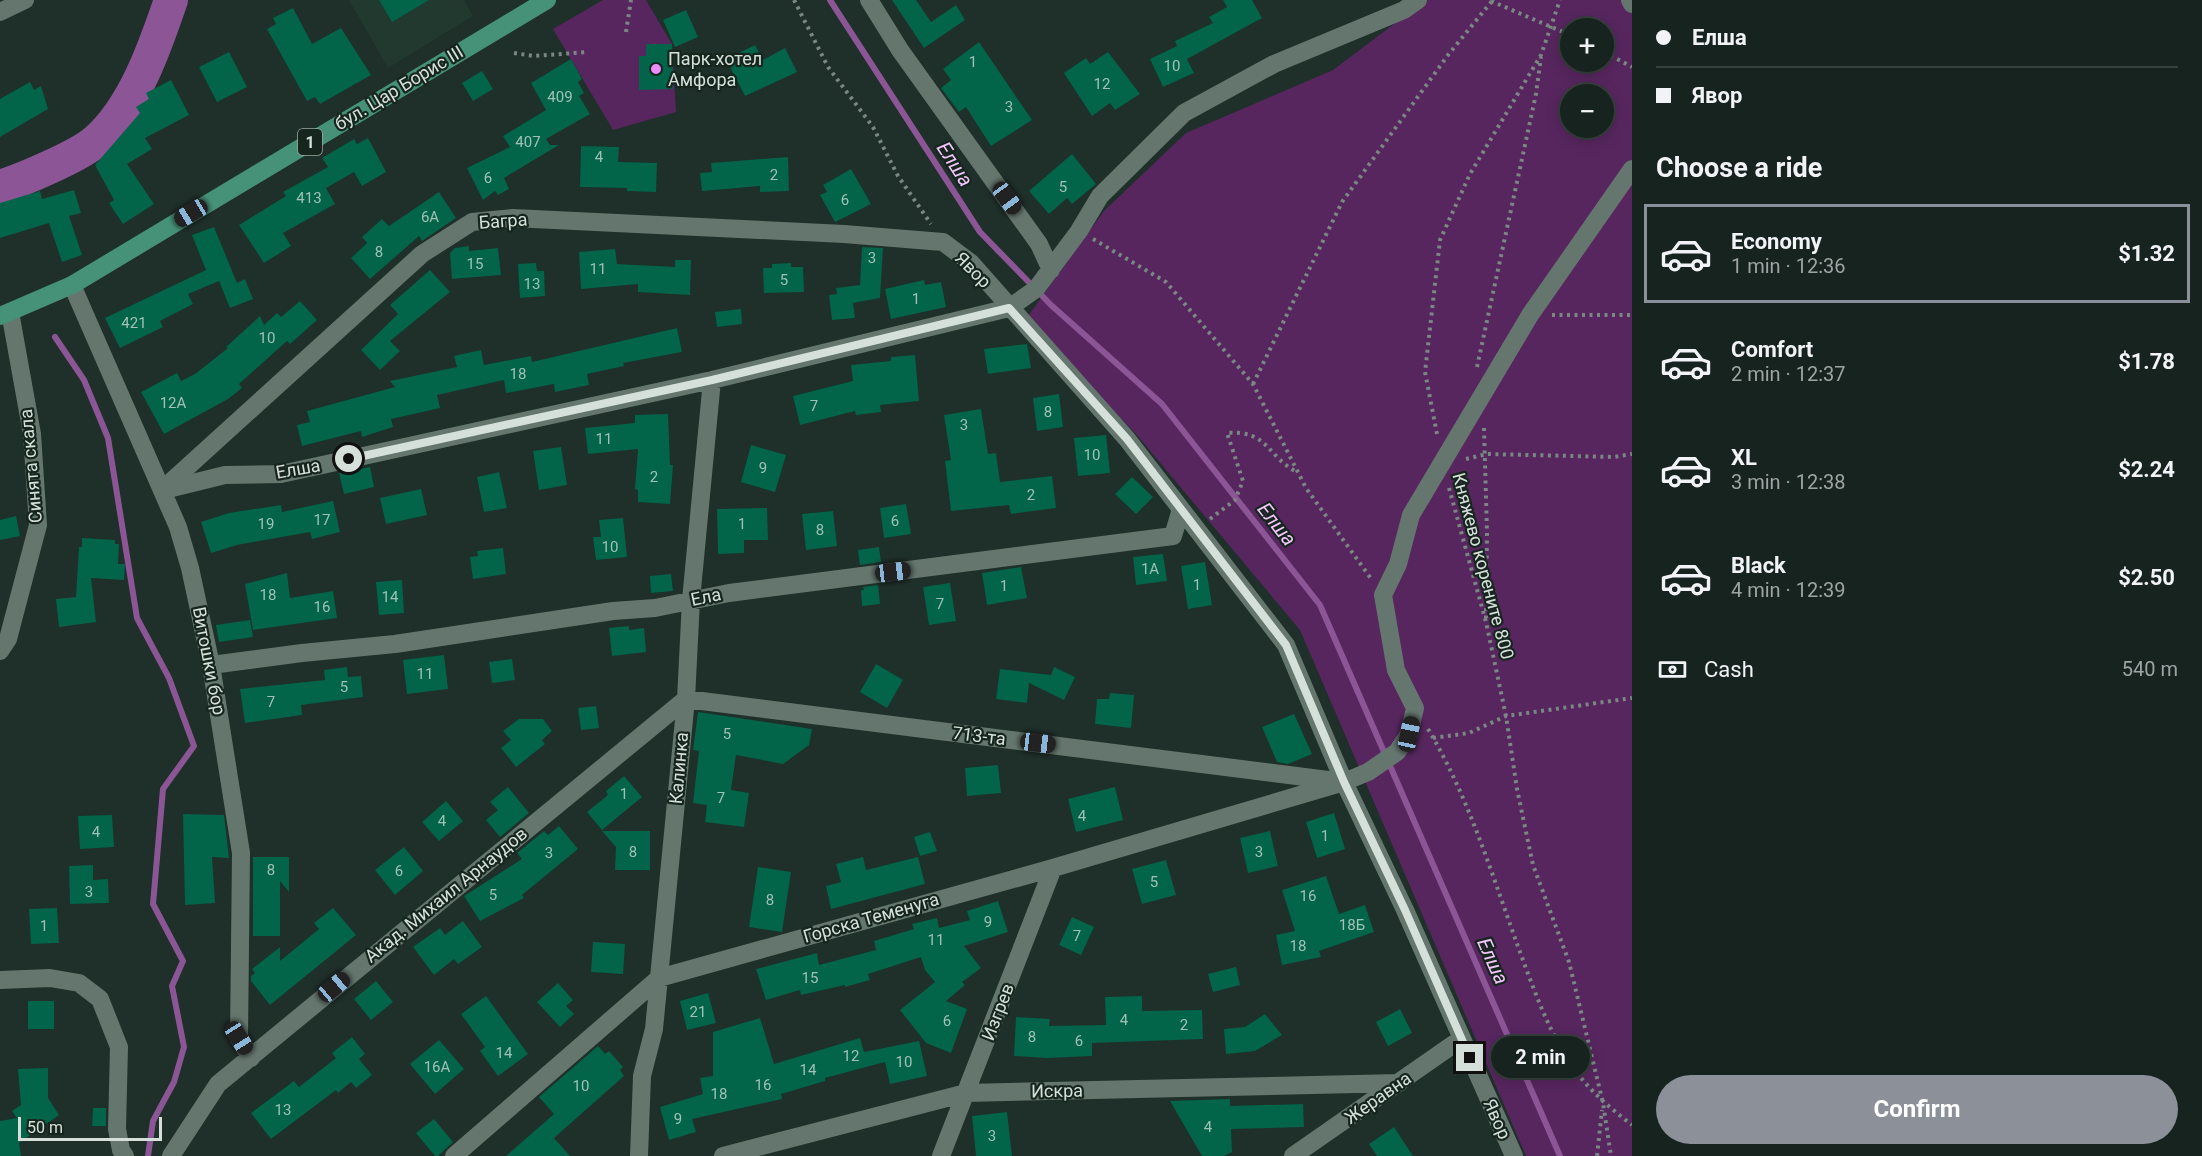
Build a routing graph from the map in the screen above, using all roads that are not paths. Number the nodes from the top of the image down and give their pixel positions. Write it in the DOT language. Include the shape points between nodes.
graph roads {
  1 [pos="25,0"];
  2 [pos="547,0"];
  3 [pos="869,0"];
  4 [pos="1419,0"];
  5 [pos="0,12"];
  6 [pos="1632,169"];
  7 [pos="943,242"];
  8 [pos="1051,270"];
  9 [pos="72,285"];
  10 [pos="1009,308"];
  11 [pos="5,314"];
  12 [pos="712,380"];
  13 [pos="162,490"];
  14 [pos="1182,509"];
  15 [pos="691,600"];
  16 [pos="0,651"];
  17 [pos="211,665"];
  18 [pos="686,699"];
  19 [pos="1344,782"];
  20 [pos="1053,868"];
  21 [pos="659,978"];
  22 [pos="0,980"];
  23 [pos="1461,1039"];
  24 [pos="251,1058"];
  25 [pos="1399,1083"];
  26 [pos="966,1093"];
  27 [pos="125,1156"];
  28 [pos="171,1156"];
  29 [pos="454,1156"];
  30 [pos="639,1156"];
  31 [pos="723,1156"];
  32 [pos="941,1156"];
  33 [pos="1293,1156"];
  34 [pos="1514,1156"];
  1 -- 5 [label="street"];
  2 -- 9 [label="main road, бул. Цар Борис III / 1"];
  3 -- 8 [label="street" via="900,50 1039,244"];
  4 -- 8 [label="street, Елша" via="1404,10 1274,64 1184,113 1101,196"];
  6 -- 19 [label="street, Горска Теменуга" via="1530,315 1412,515 1398,564 1383,595 1396,670 1415,708 1409,734 1396,752 1368,772"];
  7 -- 10 [label="street, Явор" via="971,263"];
  7 -- 13 [label="street, Багра" via="513,218 472,222 422,254"];
  8 -- 10 [label="street, Елша" via="1036,289"];
  9 -- 11 [label="main road, бул. Цар Борис III / 1"];
  9 -- 13 [label="street, Витошки бор"];
  10 -- 12 [label="street, Елша"];
  10 -- 14 [label="street, Явор" via="1127,439"];
  11 -- 16 [label="street, Синята скала" via="32,434 38,525 8,639"];
  12 -- 13 [label="street, Елша" via="281,474 225,475"];
  12 -- 15 [label="street, Калинка"];
  13 -- 17 [label="street, Витошки бор" via="190,568"];
  14 -- 15 [label="street, Ела" via="1173,537"];
  14 -- 19 [label="street, Явор" via="1286,645"];
  15 -- 17 [label="street, Ела" via="395,644"];
  15 -- 18 [label="street, Калинка"];
  17 -- 24 [label="street, Витошки бор" via="241,853 239,1038"];
  18 -- 19 [label="street, 713-та"];
  18 -- 21 [label="street, Калинка"];
  18 -- 24 [label="street, Акад. Михаил Арнаудов"];
  19 -- 20 [label="street, Горска Теменуга"];
  19 -- 23 [label="street, Явор"];
  20 -- 21 [label="street, Горска Теменуга"];
  20 -- 26 [label="street, Изгрев"];
  21 -- 29 [label="street, Горска Теменуга"];
  21 -- 30 [label="street, Калинка" via="654,1029 642,1076"];
  22 -- 27 [label="street" via="79,983 100,999 119,1047 117,1129 120,1150"];
  23 -- 25 [label="street, Жеравна"];
  23 -- 34 [label="street, Явор"];
  24 -- 28 [label="street, Акад. Михаил Арнаудов" via="218,1084"];
  25 -- 26 [label="street, Искра"];
  25 -- 33 [label="street, Жеравна"];
  26 -- 31 [label="street, Искра"];
  26 -- 32 [label="street, Изгрев"];
}
